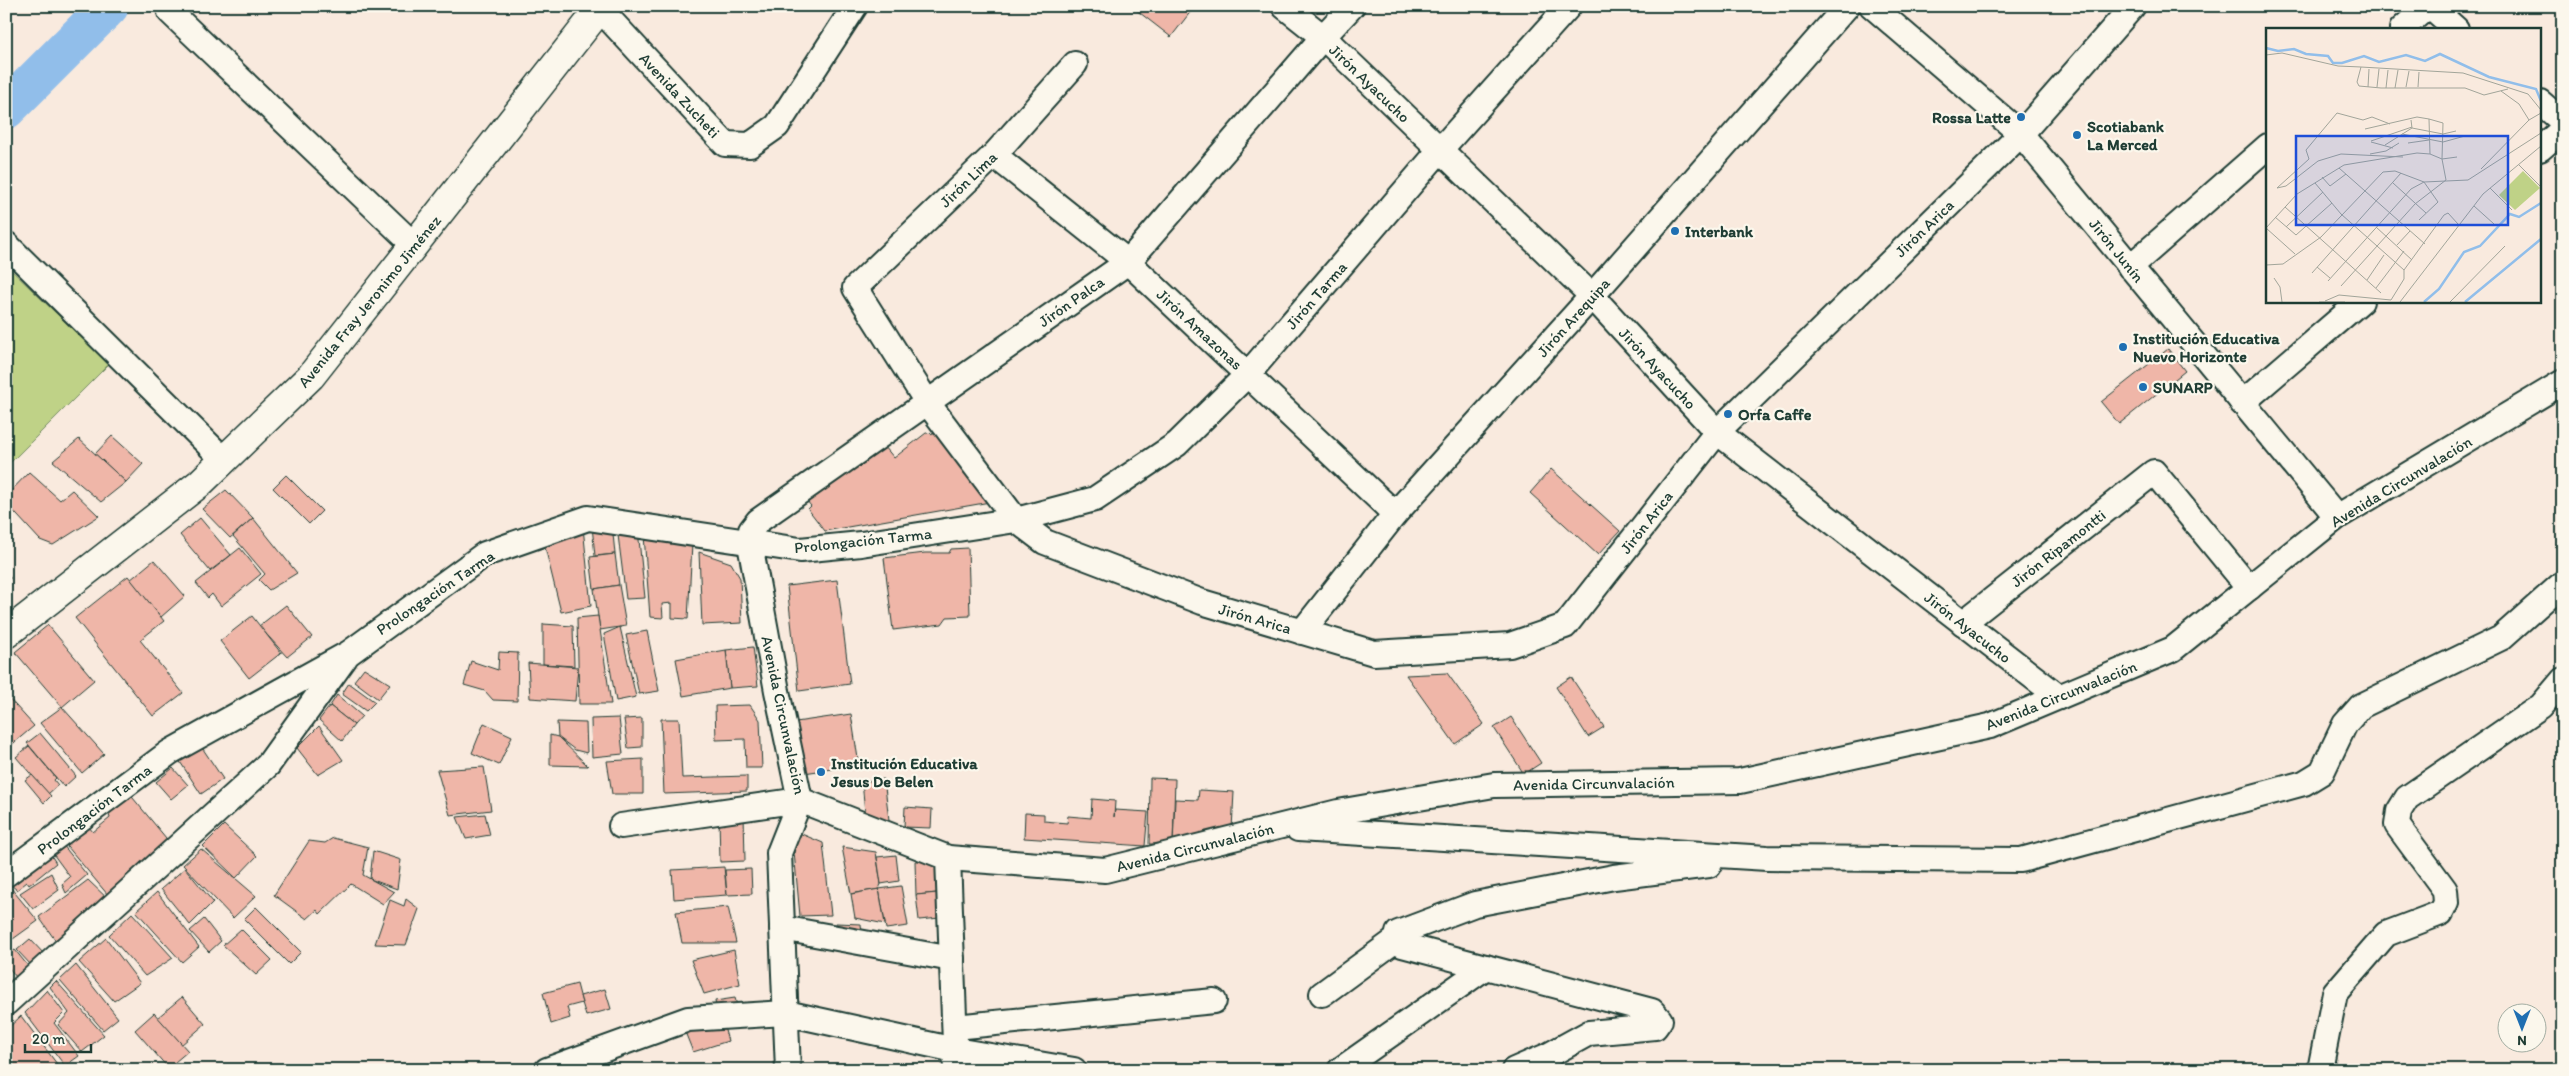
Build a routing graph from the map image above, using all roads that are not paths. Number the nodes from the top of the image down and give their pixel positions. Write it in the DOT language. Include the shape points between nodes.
graph roads {
  1 [pos="855,6"];
  2 [pos="1284,6"];
  3 [pos="1352,6"];
  4 [pos="1569,6"];
  5 [pos="1848,6"];
  6 [pos="1872,6"];
  7 [pos="2133,6"];
  8 [pos="2429,6"];
  9 [pos="601,8"];
  10 [pos="170,12"];
  11 [pos="2403,28"];
  12 [pos="2455,28"];
  13 [pos="1323,37"];
  14 [pos="1075,64"];
  15 [pos="2542,104"];
  16 [pos="2563,122"];
  17 [pos="2563,130"];
  18 [pos="2021,134"];
  19 [pos="2542,147"];
  20 [pos="2266,148"];
  21 [pos="1440,150"];
  22 [pos="994,155"];
  23 [pos="6,244"];
  24 [pos="415,246"];
  25 [pos="1128,262"];
  26 [pos="2130,267"];
  27 [pos="855,288"];
  28 [pos="1592,296"];
  29 [pos="2360,302"];
  30 [pos="1248,374"];
  31 [pos="2563,382"];
  32 [pos="927,402"];
  33 [pos="2242,402"];
  34 [pos="1717,432"];
  35 [pos="224,460"];
  36 [pos="1396,514"];
  37 [pos="2337,517"];
  38 [pos="1016,520"];
  39 [pos="750,544"];
  40 [pos="2563,583"];
  41 [pos="2249,588"];
  42 [pos="1963,623"];
  43 [pos="1302,632"];
  44 [pos="6,634"];
  45 [pos="349,653"];
  46 [pos="2563,680"];
  47 [pos="2059,697"];
  48 [pos="800,800"];
  49 [pos="621,826"];
  50 [pos="1274,828"];
  51 [pos="1734,856"];
  52 [pos="948,858"];
  53 [pos="6,874"];
  54 [pos="782,928"];
  55 [pos="1396,939"];
  56 [pos="952,959"];
  57 [pos="1486,967"];
  58 [pos="1322,994"];
  59 [pos="1214,1000"];
  60 [pos="6,1003"];
  61 [pos="786,1013"];
  62 [pos="954,1027"];
  63 [pos="956,1060"];
  64 [pos="547,1070"];
  65 [pos="788,1070"];
  66 [pos="1074,1070"];
  67 [pos="1340,1070"];
  68 [pos="1514,1070"];
  69 [pos="2320,1070"];
  1 -- 9 [label="street, Avenida Zucheti" via="777,126 750,145 725,144"];
  2 -- 13 [label="street, Jirón Ayacucho"];
  3 -- 13 [label="street, Jirón Palca"];
  4 -- 21 [label="street, Jirón Tarma"];
  5 -- 28 [label="street, Jirón Arequipa"];
  6 -- 18 [label="street, Jirón Junín"];
  7 -- 18 [label="street, Jirón Arica"];
  8 -- 11 [label="street"];
  8 -- 12 [label="street"];
  9 -- 24 [label="highway, Avenida Fray Jeronimo Jiménez"];
  10 -- 24 [label="street"];
  13 -- 21 [label="street, Jirón Ayacucho"];
  13 -- 25 [label="street, Jirón Palca"];
  14 -- 22 [label="street, Jirón Lima"];
  15 -- 16 [label="street"];
  17 -- 19 [label="street"];
  18 -- 26 [label="street, Jirón Junín"];
  18 -- 34 [label="street, Jirón Arica"];
  20 -- 26 [label="street"];
  21 -- 28 [label="street, Jirón Ayacucho"];
  21 -- 30 [label="street, Jirón Tarma"];
  22 -- 25 [label="street, Jirón Amazonas"];
  22 -- 27 [label="street, Jirón Lima"];
  23 -- 35 [label="street"];
  24 -- 35 [label="highway, Avenida Fray Jeronimo Jiménez" via="312,376"];
  25 -- 30 [label="street, Jirón Amazonas"];
  25 -- 32 [label="street, Jirón Palca"];
  26 -- 33 [label="street, Jirón Junín"];
  27 -- 32 [label="street, Jirón Arica"];
  28 -- 34 [label="street, Jirón Ayacucho"];
  28 -- 36 [label="street, Jirón Arequipa"];
  29 -- 33 [label="street"];
  30 -- 36 [label="street, Jirón Amazonas"];
  30 -- 38 [label="street, Jirón Tarma" via="1177,444 1095,499"];
  31 -- 37 [label="street, Avenida Circunvalación"];
  32 -- 38 [label="street, Jirón Arica"];
  32 -- 39 [label="street, Jirón Palca" via="758,521 751,530"];
  33 -- 37 [label="street, Jirón Junín"];
  34 -- 42 [label="street, Jirón Ayacucho"];
  34 -- 43 [label="street, Jirón Arica" via="1565,626 1510,645 1374,653"];
  35 -- 44 [label="highway, Avenida Fray Jeronimo Jiménez" via="200,483"];
  36 -- 43 [label="street, Jirón Arequipa"];
  37 -- 41 [label="street, Avenida Circunvalación"];
  38 -- 39 [label="street, Prolongación Tarma" via="800,550"];
  38 -- 43 [label="street, Jirón Arica" via="1045,542 1202,602"];
  39 -- 45 [label="street, Prolongación Tarma" via="588,518 485,554"];
  39 -- 48 [label="street, Avenida Circunvalación"];
  40 -- 51 [label="street" via="2500,638 2361,706 2345,724 2322,772 2304,783 2021,860"];
  41 -- 42 [label="street, Jirón Ripamontti" via="2154,472"];
  41 -- 47 [label="street, Avenida Circunvalación" via="2173,649"];
  42 -- 47 [label="street, Jirón Ayacucho"];
  45 -- 53 [label="street, Prolongación Tarma" via="170,752"];
  45 -- 60 [label="street" via="268,765"];
  46 -- 69 [label="street" via="2540,706 2407,798 2397,825 2445,890 2446,903 2441,913 2386,934 2336,993"];
  47 -- 50 [label="street, Avenida Circunvalación" via="1990,726 1740,781 1494,784 1338,812"];
  48 -- 49 [label="street"];
  48 -- 52 [label="street, Avenida Circunvalación"];
  48 -- 54 [label="street" via="779,853"];
  50 -- 51 [label="street"];
  50 -- 52 [label="street, Avenida Circunvalación" via="1105,870"];
  51 -- 55 [label="street" via="1706,866 1614,877 1475,904 1398,933"];
  52 -- 56 [label="street"];
  54 -- 56 [label="street"];
  54 -- 61 [label="street"];
  55 -- 57 [label="street" via="1402,945"];
  55 -- 58 [label="street"];
  56 -- 62 [label="street"];
  57 -- 67 [label="street"];
  57 -- 68 [label="street" via="1652,1011 1660,1020 1655,1027 1589,1033"];
  59 -- 62 [label="street"];
  61 -- 63 [label="street"];
  61 -- 64 [label="street" via="688,1019"];
  61 -- 65 [label="street"];
  62 -- 63 [label="street"];
  63 -- 66 [label="street"];
}
